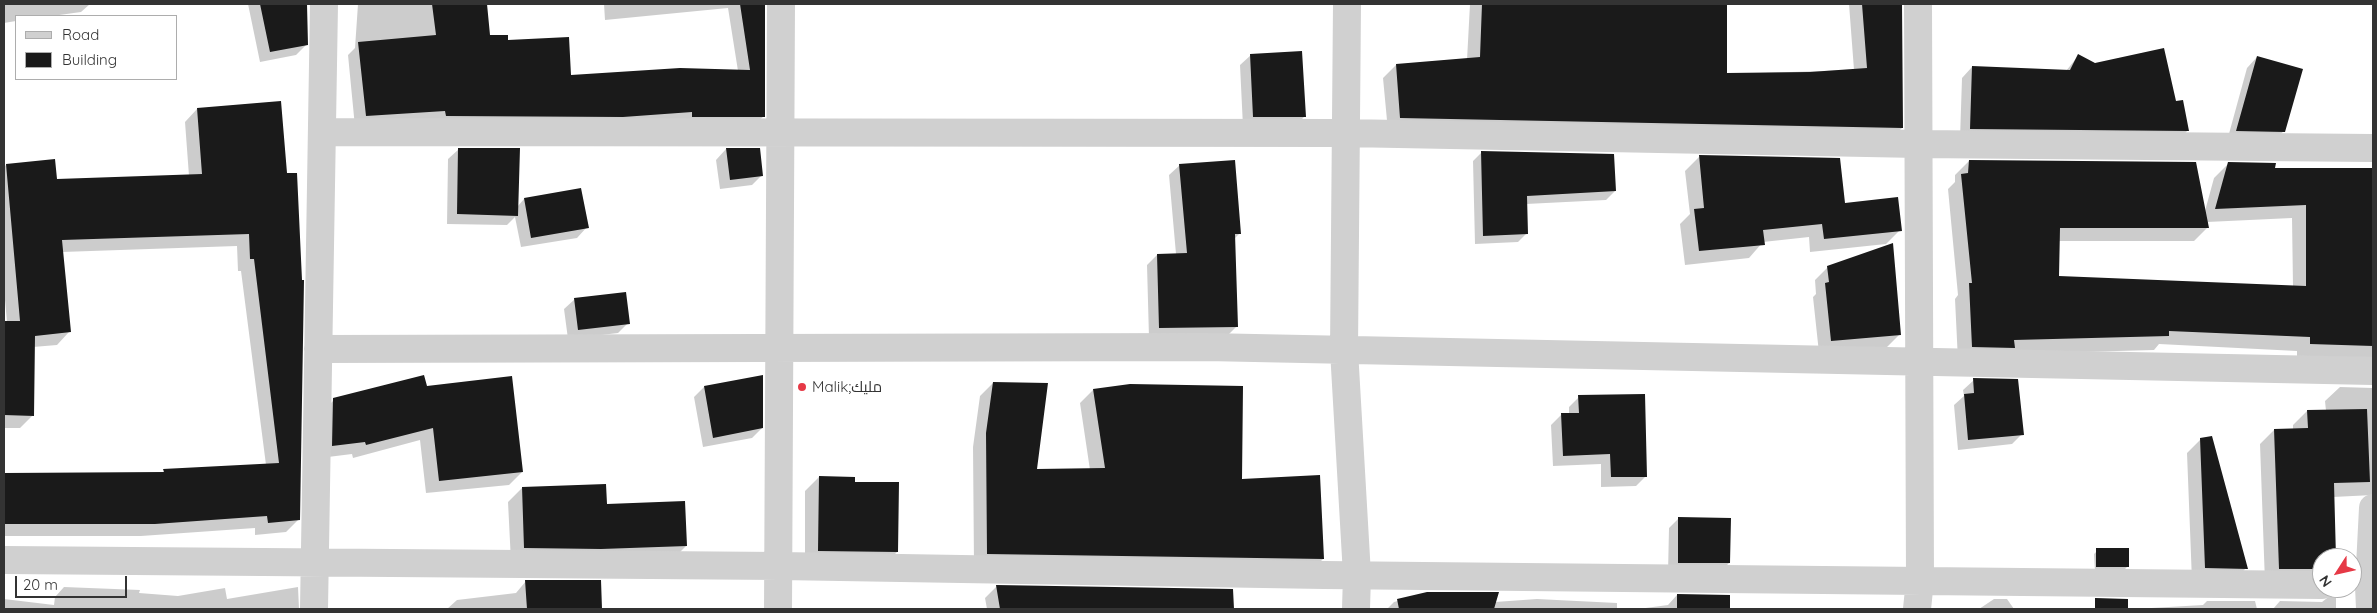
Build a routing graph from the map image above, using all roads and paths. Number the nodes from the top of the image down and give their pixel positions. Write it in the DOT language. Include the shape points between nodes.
graph roads {
  1 [pos="324,4"];
  2 [pos="781,4"];
  3 [pos="1347,4"];
  4 [pos="1918,4"];
  5 [pos="322,132"];
  6 [pos="781,132"];
  7 [pos="1346,133"];
  8 [pos="1919,144"];
  9 [pos="2373,148"];
  10 [pos="318,348"];
  11 [pos="780,348"];
  12 [pos="1344,350"];
  13 [pos="1919,362"];
  14 [pos="2373,372"];
  15 [pos="2373,508"];
  16 [pos="4,560"];
  17 [pos="316,562"];
  18 [pos="780,566"];
  19 [pos="1357,575"];
  20 [pos="1920,580"];
  21 [pos="2312,585"];
  22 [pos="2366,591"];
  23 [pos="314,609"];
  24 [pos="778,609"];
  25 [pos="1356,609"];
  26 [pos="1917,609"];
  1 -- 5 [label="street"];
  2 -- 6 [label="street"];
  3 -- 7 [label="street"];
  4 -- 8 [label="street"];
  5 -- 6 [label="street"];
  5 -- 10 [label="street"];
  6 -- 7 [label="street"];
  6 -- 11 [label="street"];
  7 -- 8 [label="street"];
  7 -- 12 [label="street"];
  8 -- 9 [label="street"];
  8 -- 13 [label="street"];
  10 -- 11 [label="street"];
  10 -- 17 [label="street"];
  11 -- 12 [label="street" via="1206,347"];
  11 -- 18 [label="street"];
  12 -- 13 [label="street"];
  12 -- 19 [label="street"];
  13 -- 14 [label="street"];
  13 -- 20 [label="street"];
  15 -- 22 [label="street"];
  16 -- 17 [label="street"];
  17 -- 18 [label="street"];
  17 -- 23 [label="street"];
  18 -- 19 [label="street"];
  18 -- 24 [label="street"];
  19 -- 20 [label="street"];
  19 -- 25 [label="street"];
  20 -- 21 [label="street"];
  20 -- 26 [label="street"];
}
